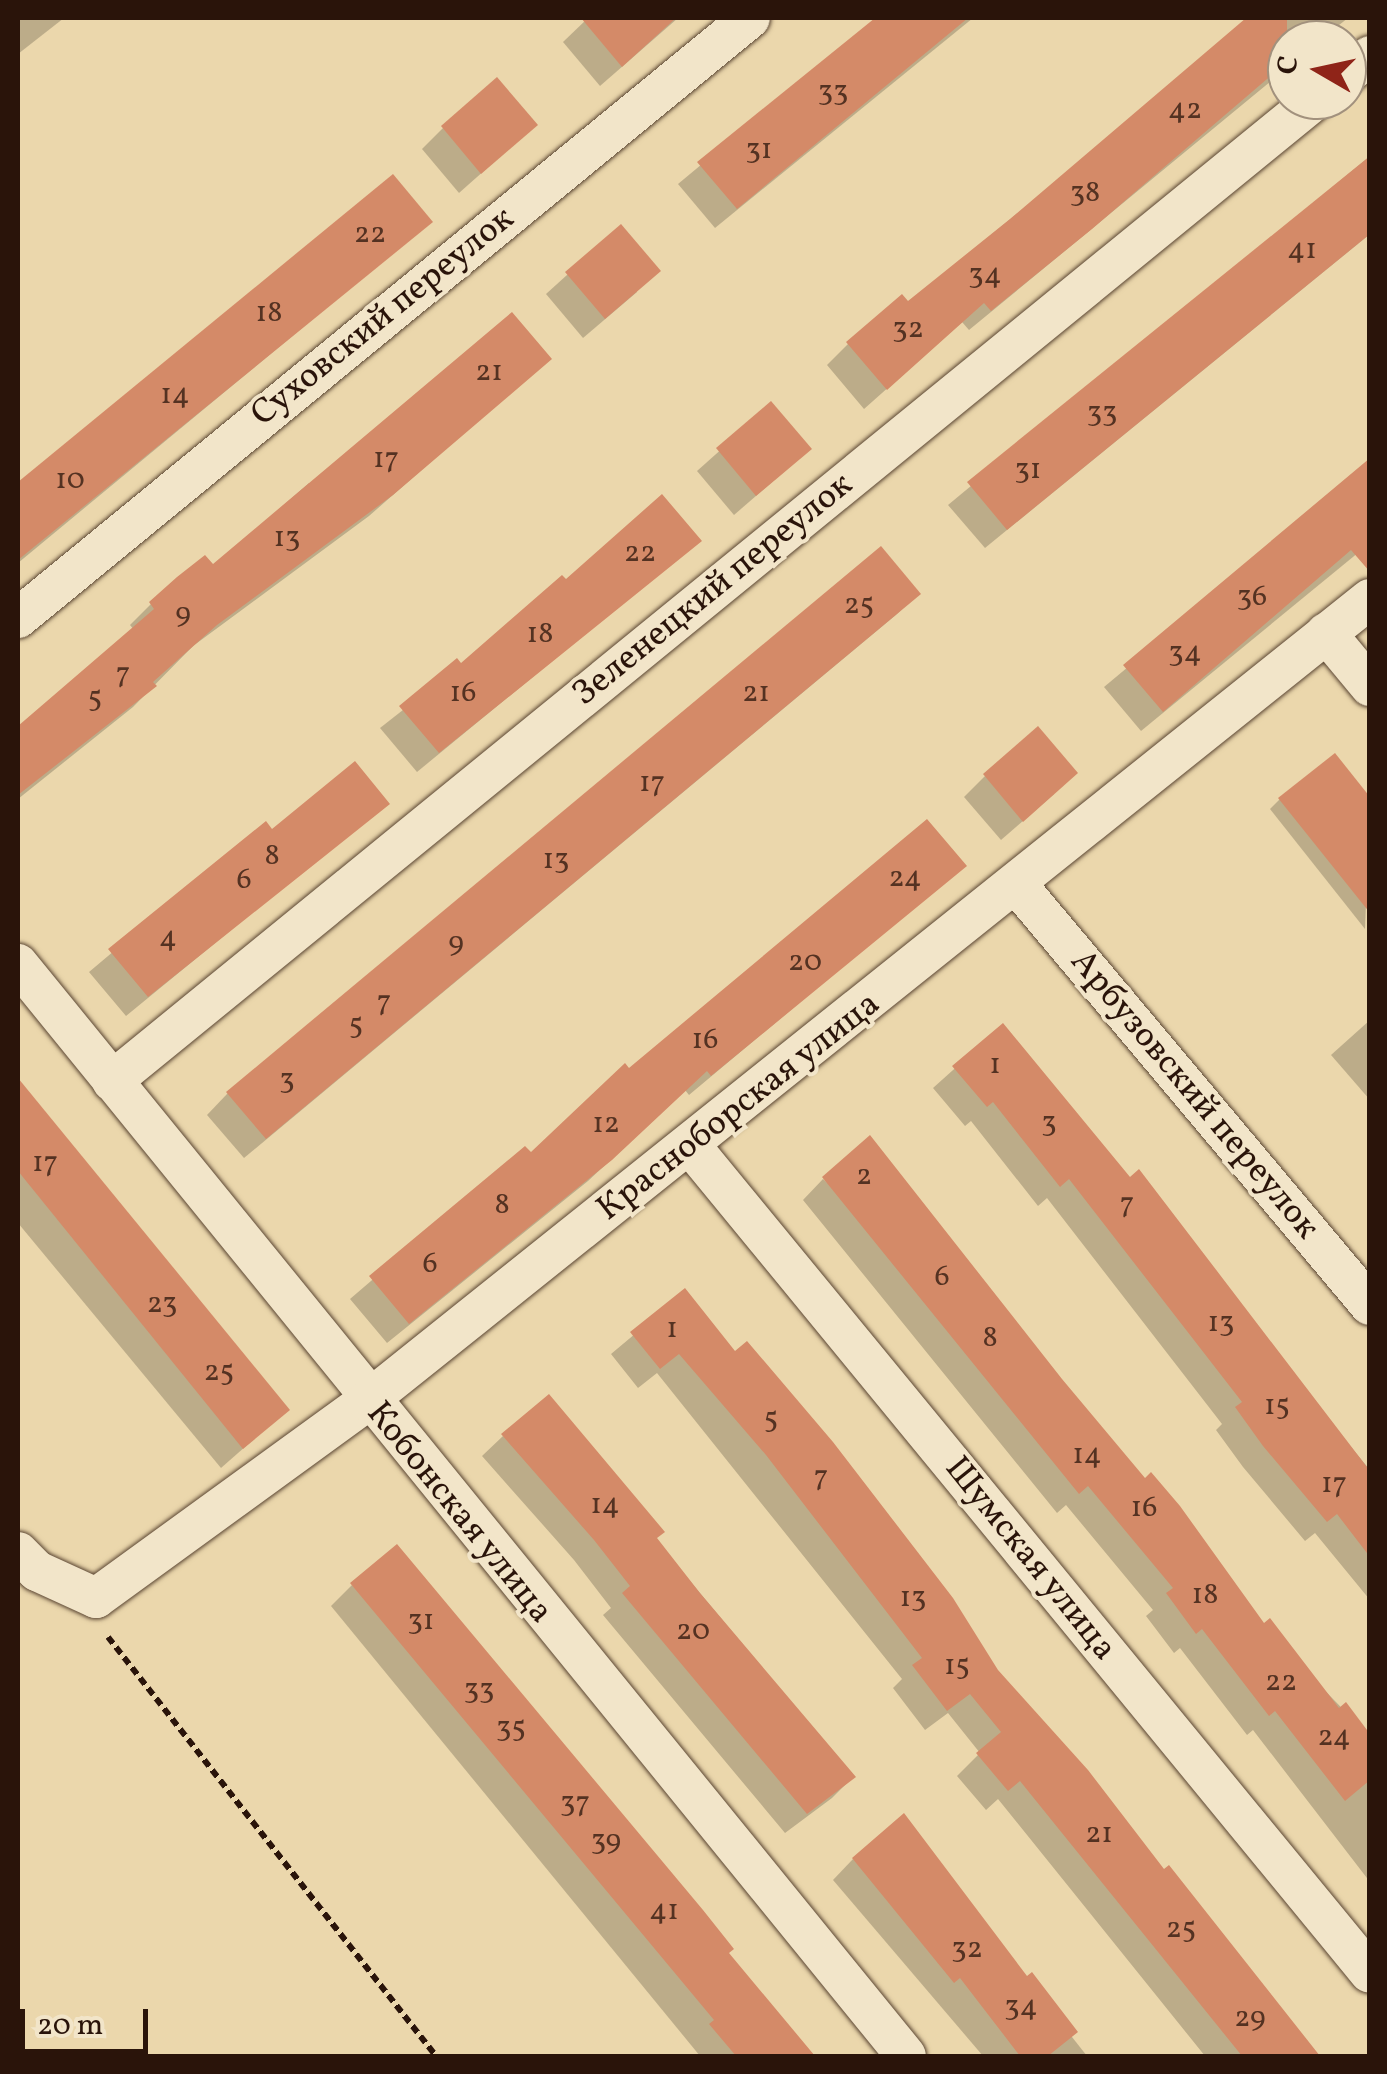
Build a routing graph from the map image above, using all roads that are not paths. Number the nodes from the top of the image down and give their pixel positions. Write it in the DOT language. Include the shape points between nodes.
graph roads {
  1 [pos="750,18"];
  2 [pos="1290,120"];
  3 [pos="1370,599"];
  4 [pos="18,618"];
  5 [pos="1326,633"];
  6 [pos="1370,686"];
  7 [pos="1018,886"];
  8 [pos="18,964"];
  9 [pos="112,1080"];
  10 [pos="690,1145"];
  11 [pos="1370,1305"];
  12 [pos="367,1401"];
  13 [pos="18,1552"];
  14 [pos="1370,1974"];
  15 [pos="906,2056"];
  1 -- 4 [label="street, Суховский переулок"];
  2 -- 9 [label="street, Зеленецкий переулок"];
  3 -- 5 [label="street, Красноборская улица"];
  5 -- 6 [label="street"];
  5 -- 7 [label="street, Красноборская улица"];
  7 -- 10 [label="street, Красноборская улица"];
  7 -- 11 [label="street, Арбузовский переулок"];
  8 -- 9 [label="street, Кобонская улица"];
  9 -- 12 [label="street, Кобонская улица"];
  10 -- 12 [label="street, Красноборская улица"];
  10 -- 14 [label="street, Шумская улица"];
  12 -- 13 [label="street, Красноборская улица" via="96,1598 36,1571"];
  12 -- 15 [label="street, Кобонская улица"];
}
